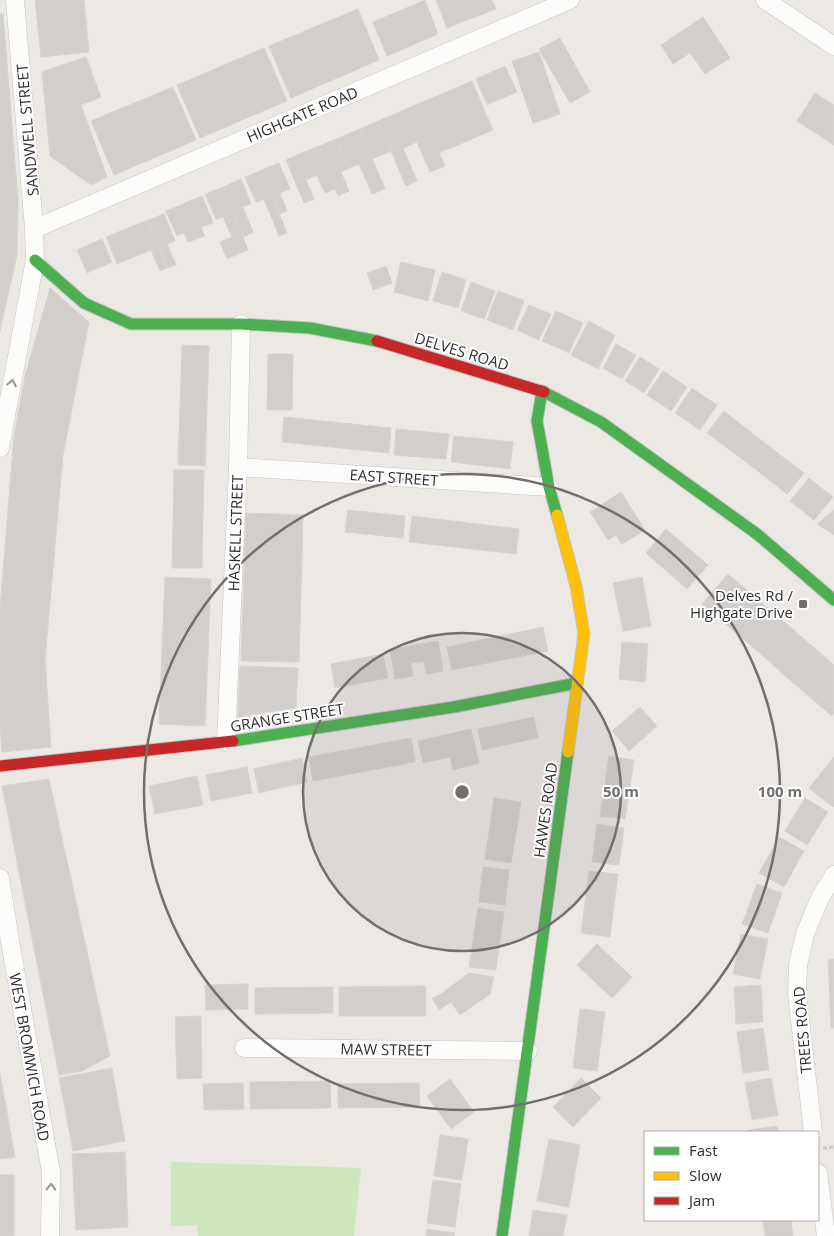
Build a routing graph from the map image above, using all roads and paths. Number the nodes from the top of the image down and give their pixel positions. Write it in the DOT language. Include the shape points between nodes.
graph roads {
  1 [pos="15,0"];
  2 [pos="570,0"];
  3 [pos="766,0"];
  4 [pos="834,46"];
  5 [pos="34,229"];
  6 [pos="35,260"];
  7 [pos="241,324"];
  8 [pos="542,391"];
  9 [pos="0,448"];
  10 [pos="238,467"];
  11 [pos="549,487"];
  12 [pos="834,600"];
  13 [pos="577,683"];
  14 [pos="226,742"];
  15 [pos="0,766"];
  16 [pos="834,874"];
  17 [pos="0,878"];
  18 [pos="244,1048"];
  19 [pos="528,1051"];
  20 [pos="812,1131"];
  21 [pos="819,1181"];
  22 [pos="50,1236"];
  23 [pos="502,1236"];
  24 [pos="826,1236"];
  1 -- 5 [label="street, SANDWELL STREET"];
  2 -- 5 [label="street, HIGHGATE ROAD"];
  3 -- 4 [label="street"];
  5 -- 6 [label="street, SANDWELL STREET"];
  6 -- 7 [label="street, DELVES ROAD" via="84,304 131,324"];
  9 -- 6 [label="street, one-way"];
  7 -- 8 [label="street, DELVES ROAD" via="310,328 384,343"];
  7 -- 10 [label="street, HASKELL STREET"];
  8 -- 11 [label="street, HAWES ROAD" via="537,421"];
  8 -- 12 [label="street, DELVES ROAD" via="609,428 757,534"];
  10 -- 11 [label="street, EAST STREET"];
  10 -- 14 [label="street, HASKELL STREET"];
  11 -- 13 [label="street, HAWES ROAD" via="576,586 584,634"];
  13 -- 14 [label="street, GRANGE STREET" via="454,708"];
  13 -- 19 [label="street, HAWES ROAD"];
  14 -- 15 [label="street, GRANGE STREET"];
  16 -- 20 [label="street, TREES ROAD" via="805,934 798,965 797,994"];
  22 -- 17 [label="street, WEST BROMWICH ROAD, one-way" via="52,1172"];
  18 -- 19 [label="street, MAW STREET"];
  19 -- 23 [label="street, HAWES ROAD"];
  21 -- 24 [label="street"];
}
